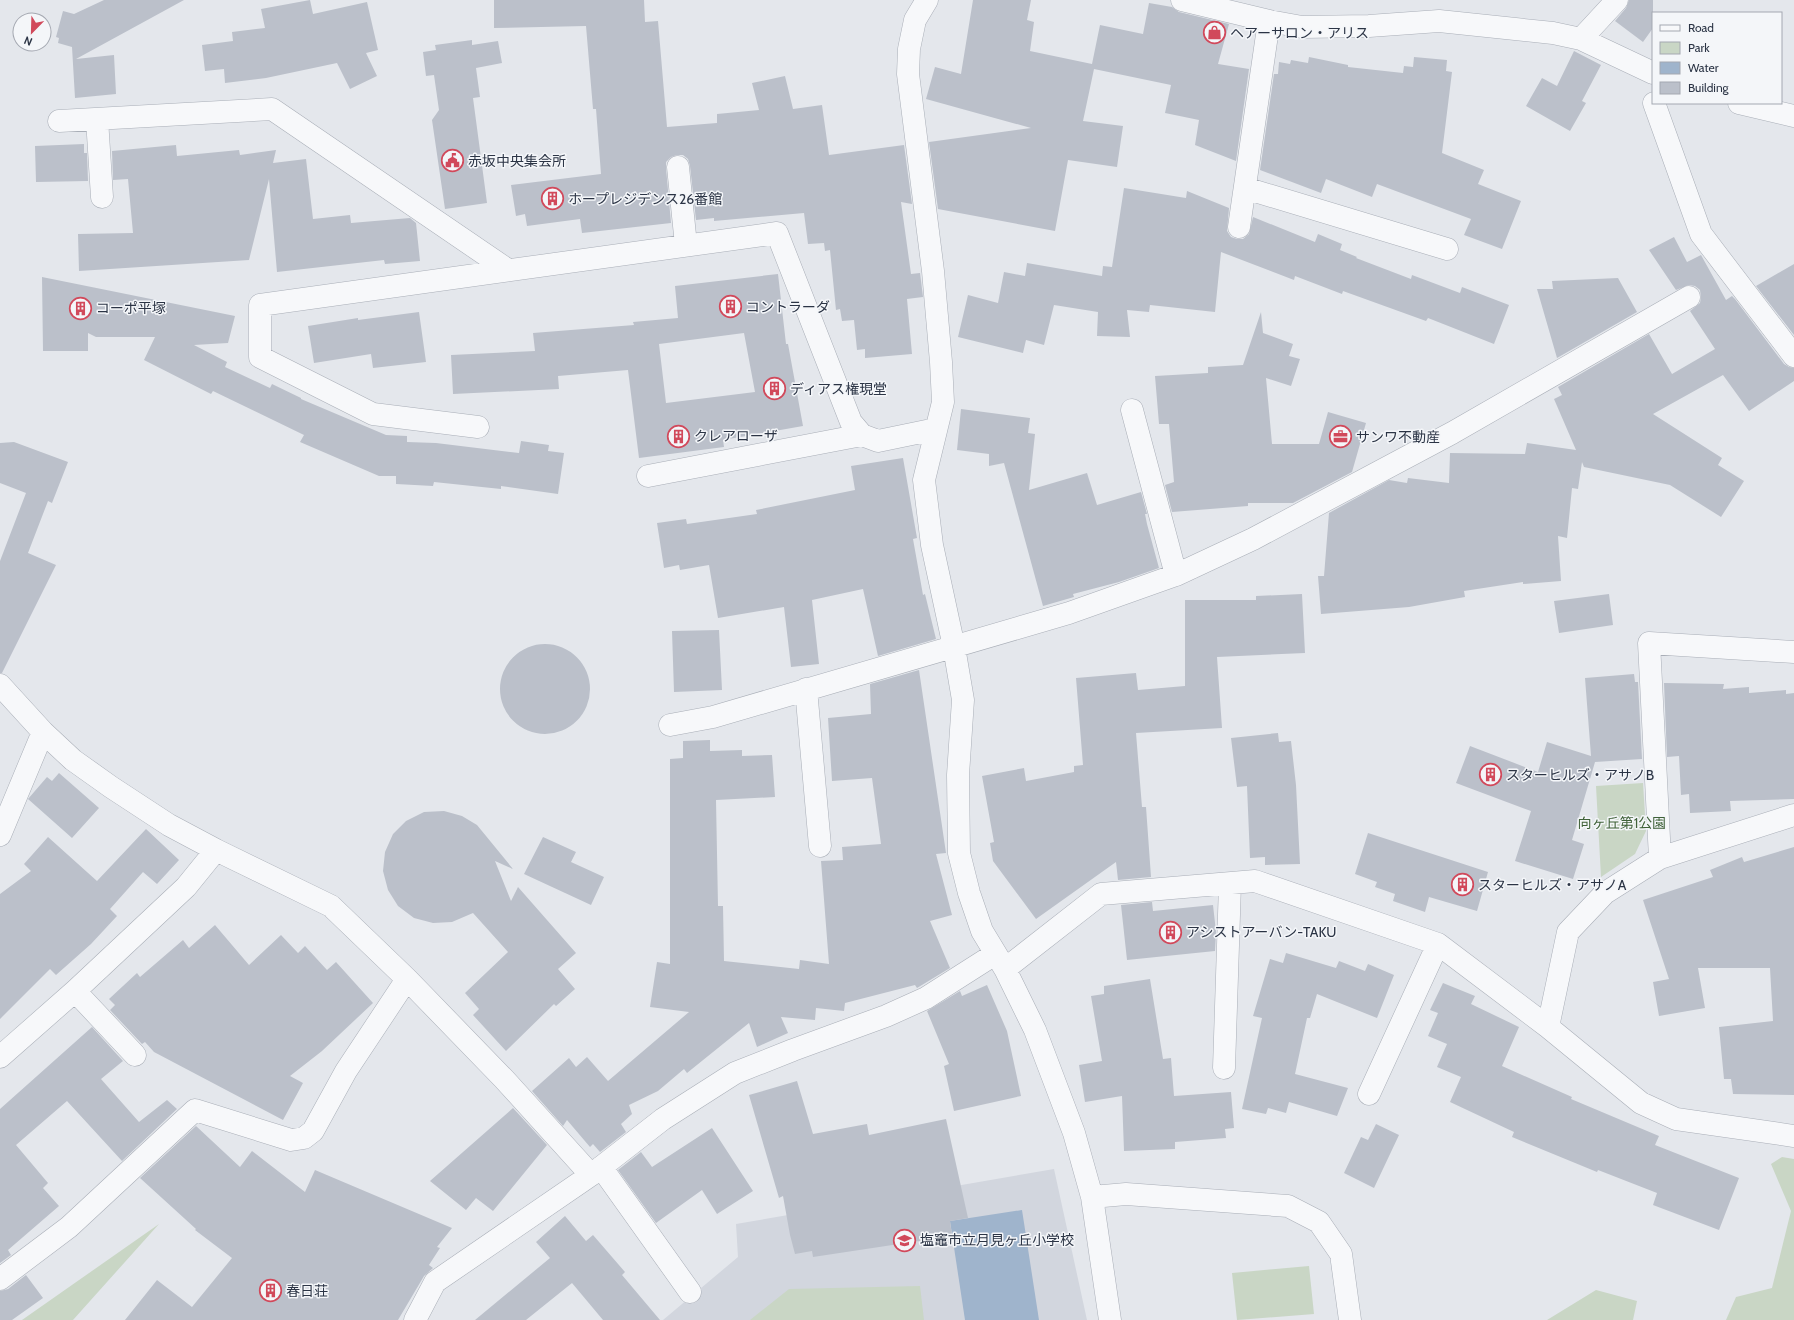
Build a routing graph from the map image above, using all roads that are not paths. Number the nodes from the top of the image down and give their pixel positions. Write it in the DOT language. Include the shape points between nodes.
graph roads {
  1 [pos="927,0"];
  2 [pos="1182,0"];
  3 [pos="1617,0"];
  4 [pos="1207,3"];
  5 [pos="1269,21"];
  6 [pos="1581,39"];
  7 [pos="1652,72"];
  8 [pos="1652,82"];
  9 [pos="1652,99"];
  10 [pos="1654,104"];
  11 [pos="1743,104"];
  12 [pos="1794,116"];
  13 [pos="97,119"];
  14 [pos="59,121"];
  15 [pos="678,167"];
  16 [pos="1245,188"];
  17 [pos="102,197"];
  18 [pos="1239,227"];
  19 [pos="686,245"];
  20 [pos="1447,249"];
  21 [pos="508,270"];
  22 [pos="1689,297"];
  23 [pos="1794,356"];
  24 [pos="1132,410"];
  25 [pos="478,427"];
  26 [pos="936,430"];
  27 [pos="862,435"];
  28 [pos="648,476"];
  29 [pos="1176,575"];
  30 [pos="954,647"];
  31 [pos="1794,652"];
  32 [pos="0,685"];
  33 [pos="806,689"];
  34 [pos="670,725"];
  35 [pos="43,732"];
  36 [pos="1794,815"];
  37 [pos="0,836"];
  38 [pos="820,846"];
  39 [pos="216,850"];
  40 [pos="1660,858"];
  41 [pos="1230,884"];
  42 [pos="1438,944"];
  43 [pos="1000,962"];
  44 [pos="407,979"];
  45 [pos="75,991"];
  46 [pos="1548,1027"];
  47 [pos="135,1055"];
  48 [pos="0,1057"];
  49 [pos="1224,1068"];
  50 [pos="1369,1094"];
  51 [pos="1794,1136"];
  52 [pos="596,1171"];
  53 [pos="1092,1197"];
  54 [pos="0,1279"];
  55 [pos="690,1292"];
  56 [pos="415,1320"];
  57 [pos="1110,1320"];
  58 [pos="1350,1320"];
  1 -- 26 [label="street" via="915,20 909,49 908,74 933,271 941,362 943,402"];
  2 -- 4 [label="street"];
  3 -- 6 [label="street"];
  4 -- 5 [label="street"];
  5 -- 6 [label="street" via="1302,27 1439,21 1553,33"];
  5 -- 16 [label="street"];
  6 -- 7 [label="street"];
  8 -- 9 [label="street" via="1649,90"];
  10 -- 23 [label="street" via="1701,234"];
  11 -- 12 [label="street"];
  13 -- 14 [label="street"];
  13 -- 17 [label="street"];
  13 -- 21 [label="street" via="272,109"];
  15 -- 19 [label="street"];
  16 -- 18 [label="street"];
  16 -- 20 [label="street"];
  19 -- 21 [label="street"];
  19 -- 27 [label="street" via="777,232 851,422"];
  21 -- 25 [label="street" via="260,304 260,357 373,414"];
  22 -- 29 [label="street" via="1445,436 1253,539"];
  24 -- 29 [label="street"];
  26 -- 27 [label="street" via="878,441"];
  26 -- 30 [label="street" via="924,480 932,545"];
  27 -- 28 [label="street"];
  29 -- 30 [label="street" via="1069,613"];
  30 -- 33 [label="street"];
  30 -- 43 [label="street" via="963,700 958,775 959,853 982,931"];
  31 -- 40 [label="street" via="1649,643"];
  32 -- 35 [label="street"];
  33 -- 34 [label="street" via="713,717"];
  33 -- 38 [label="street"];
  35 -- 37 [label="street"];
  35 -- 39 [label="street" via="72,760 169,824"];
  36 -- 40 [label="street"];
  39 -- 44 [label="street" via="331,906"];
  39 -- 45 [label="street" via="186,887"];
  40 -- 46 [label="street" via="1605,894 1568,932"];
  41 -- 42 [label="street" via="1255,881"];
  41 -- 43 [label="street" via="1100,894"];
  41 -- 49 [label="street"];
  42 -- 46 [label="street"];
  42 -- 50 [label="street"];
  43 -- 52 [label="street" via="886,1016 735,1072 663,1119"];
  43 -- 53 [label="street" via="1035,1030 1074,1133"];
  44 -- 52 [label="street"];
  44 -- 54 [label="street" via="346,1071 313,1131 304,1138 291,1140 195,1110 69,1227"];
  45 -- 47 [label="street"];
  45 -- 48 [label="street"];
  46 -- 51 [label="street" via="1641,1103 1662,1113 1676,1119"];
  52 -- 55 [label="street"];
  52 -- 56 [label="street" via="435,1282"];
  53 -- 57 [label="street"];
  53 -- 58 [label="street" via="1126,1194 1288,1206 1319,1222 1341,1254"];
}
